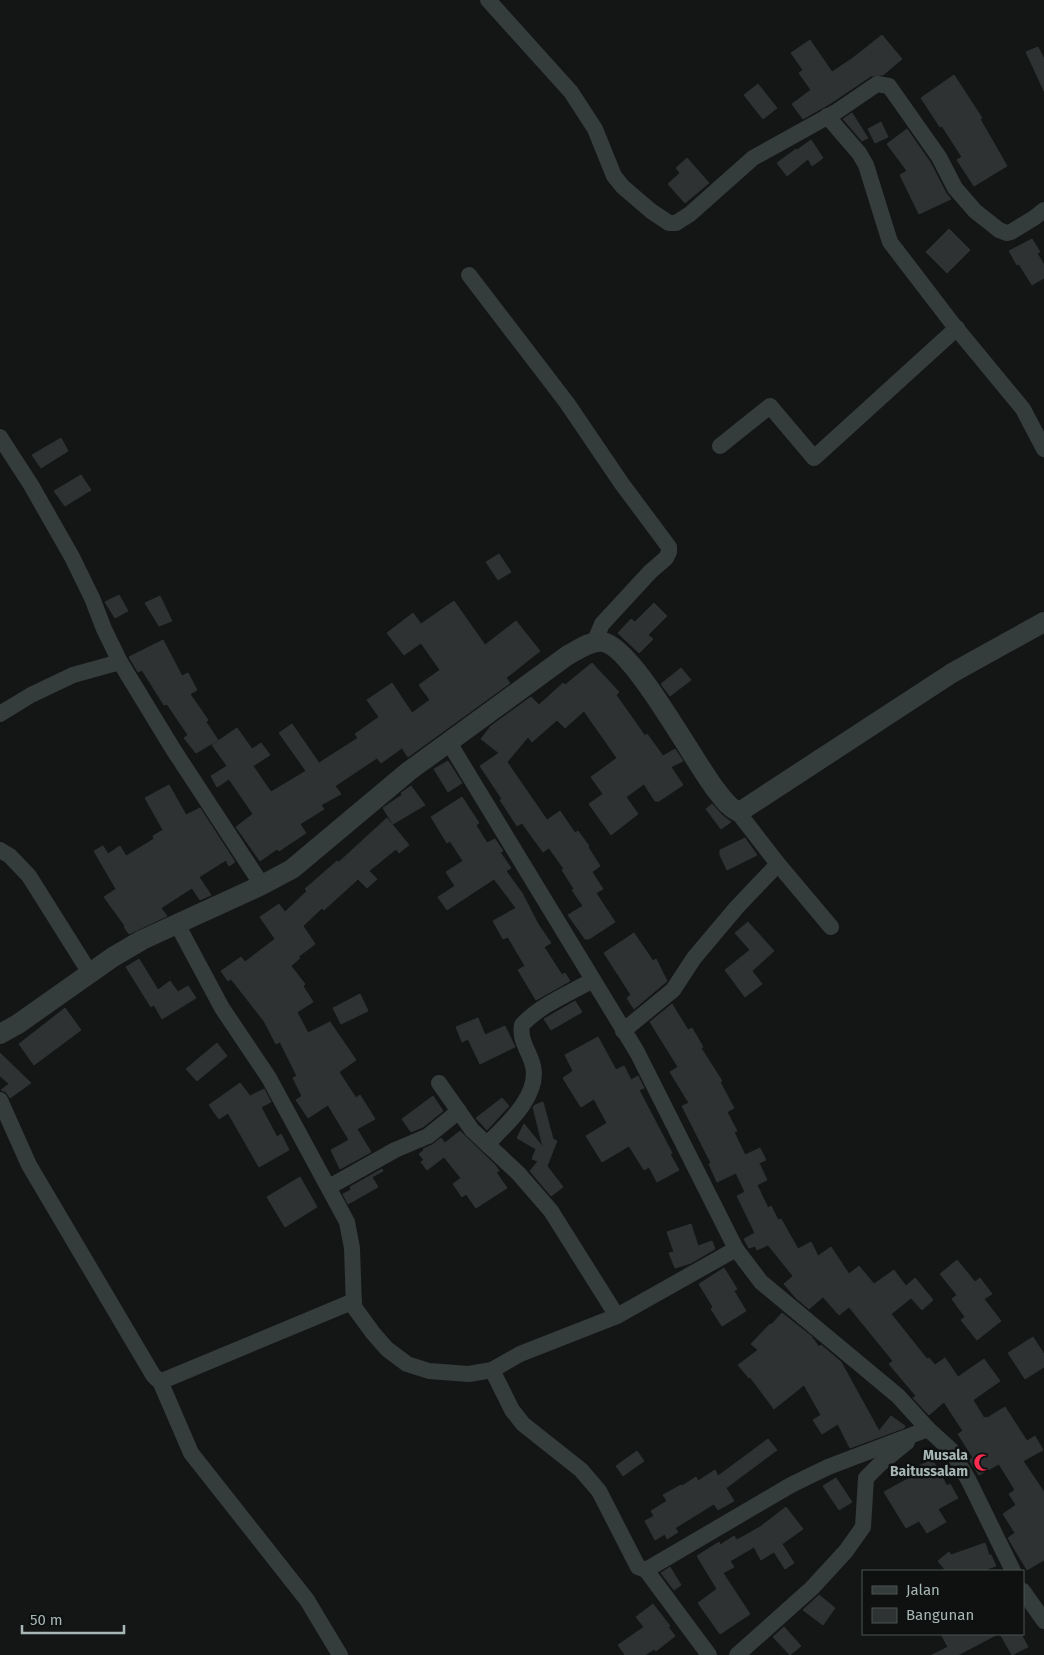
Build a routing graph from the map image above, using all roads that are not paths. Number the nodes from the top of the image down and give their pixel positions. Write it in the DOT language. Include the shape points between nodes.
graph roads {
  1 [pos="488,0"];
  2 [pos="827,116"];
  3 [pos="1044,210"];
  4 [pos="469,275"];
  5 [pos="957,328"];
  6 [pos="0,437"];
  7 [pos="720,446"];
  8 [pos="1044,449"];
  9 [pos="1044,622"];
  10 [pos="594,642"];
  11 [pos="120,662"];
  12 [pos="0,714"];
  13 [pos="448,741"];
  14 [pos="737,811"];
  15 [pos="0,850"];
  16 [pos="778,864"];
  17 [pos="262,885"];
  18 [pos="177,924"];
  19 [pos="831,927"];
  20 [pos="90,973"];
  21 [pos="593,980"];
  22 [pos="623,1031"];
  23 [pos="0,1034"];
  24 [pos="439,1083"];
  25 [pos="0,1100"];
  26 [pos="458,1111"];
  27 [pos="487,1144"];
  28 [pos="329,1187"];
  29 [pos="736,1249"];
  30 [pos="354,1301"];
  31 [pos="617,1316"];
  32 [pos="492,1370"];
  33 [pos="160,1381"];
  34 [pos="923,1432"];
  35 [pos="646,1570"];
  36 [pos="1013,1570"];
  37 [pos="1024,1592"];
  38 [pos="1044,1621"];
  39 [pos="340,1655"];
  40 [pos="710,1655"];
  41 [pos="738,1655"];
  1 -- 2 [label="street" via="571,92 595,129 619,181 669,223 676,223 690,214 752,158"];
  2 -- 3 [label="street" via="876,84 889,86 939,157 955,188 999,230 1011,232"];
  2 -- 5 [label="street" via="866,165 890,242"];
  4 -- 10 [label="street" via="567,403 669,547 666,558 602,624"];
  5 -- 7 [label="street" via="814,458 770,406"];
  5 -- 8 [label="street" via="1023,409"];
  6 -- 11 [label="street" via="72,557"];
  9 -- 14 [label="street" via="952,673"];
  10 -- 13 [label="street" via="568,655"];
  10 -- 14 [label="street" via="611,645 627,658 709,781"];
  11 -- 12 [label="street" via="73,675"];
  11 -- 17 [label="street"];
  13 -- 17 [label="street" via="292,869"];
  13 -- 21 [label="street"];
  14 -- 16 [label="street"];
  15 -- 20 [label="street" via="29,876"];
  16 -- 19 [label="street"];
  16 -- 22 [label="street" via="694,958 673,990"];
  17 -- 18 [label="street"];
  18 -- 20 [label="street" via="142,940"];
  18 -- 28 [label="street" via="222,1008 269,1078"];
  20 -- 23 [label="street"];
  21 -- 22 [label="street"];
  21 -- 27 [label="street" via="539,1010 522,1025 522,1040 533,1067 533,1080 522,1108"];
  22 -- 29 [label="street"];
  24 -- 26 [label="street"];
  25 -- 33 [label="street" via="29,1165 153,1375"];
  26 -- 27 [label="street"];
  26 -- 28 [label="street" via="428,1136 395,1150"];
  27 -- 31 [label="street" via="551,1211"];
  28 -- 30 [label="street" via="347,1222 352,1248"];
  29 -- 31 [label="street"];
  29 -- 34 [label="street" via="761,1282 898,1396"];
  30 -- 32 [label="street" via="354,1307 373,1333 407,1364 428,1371 469,1374"];
  30 -- 33 [label="street"];
  31 -- 32 [label="street" via="520,1354"];
  32 -- 35 [label="street" via="522,1424 581,1470 600,1491 638,1567"];
  33 -- 39 [label="street" via="191,1453 307,1600"];
  34 -- 35 [label="street" via="828,1467 790,1485"];
  34 -- 36 [label="street" via="951,1450"];
  34 -- 41 [label="street" via="866,1478 863,1527 846,1551 812,1588"];
  35 -- 40 [label="street"];
  37 -- 38 [label="street"];
}
